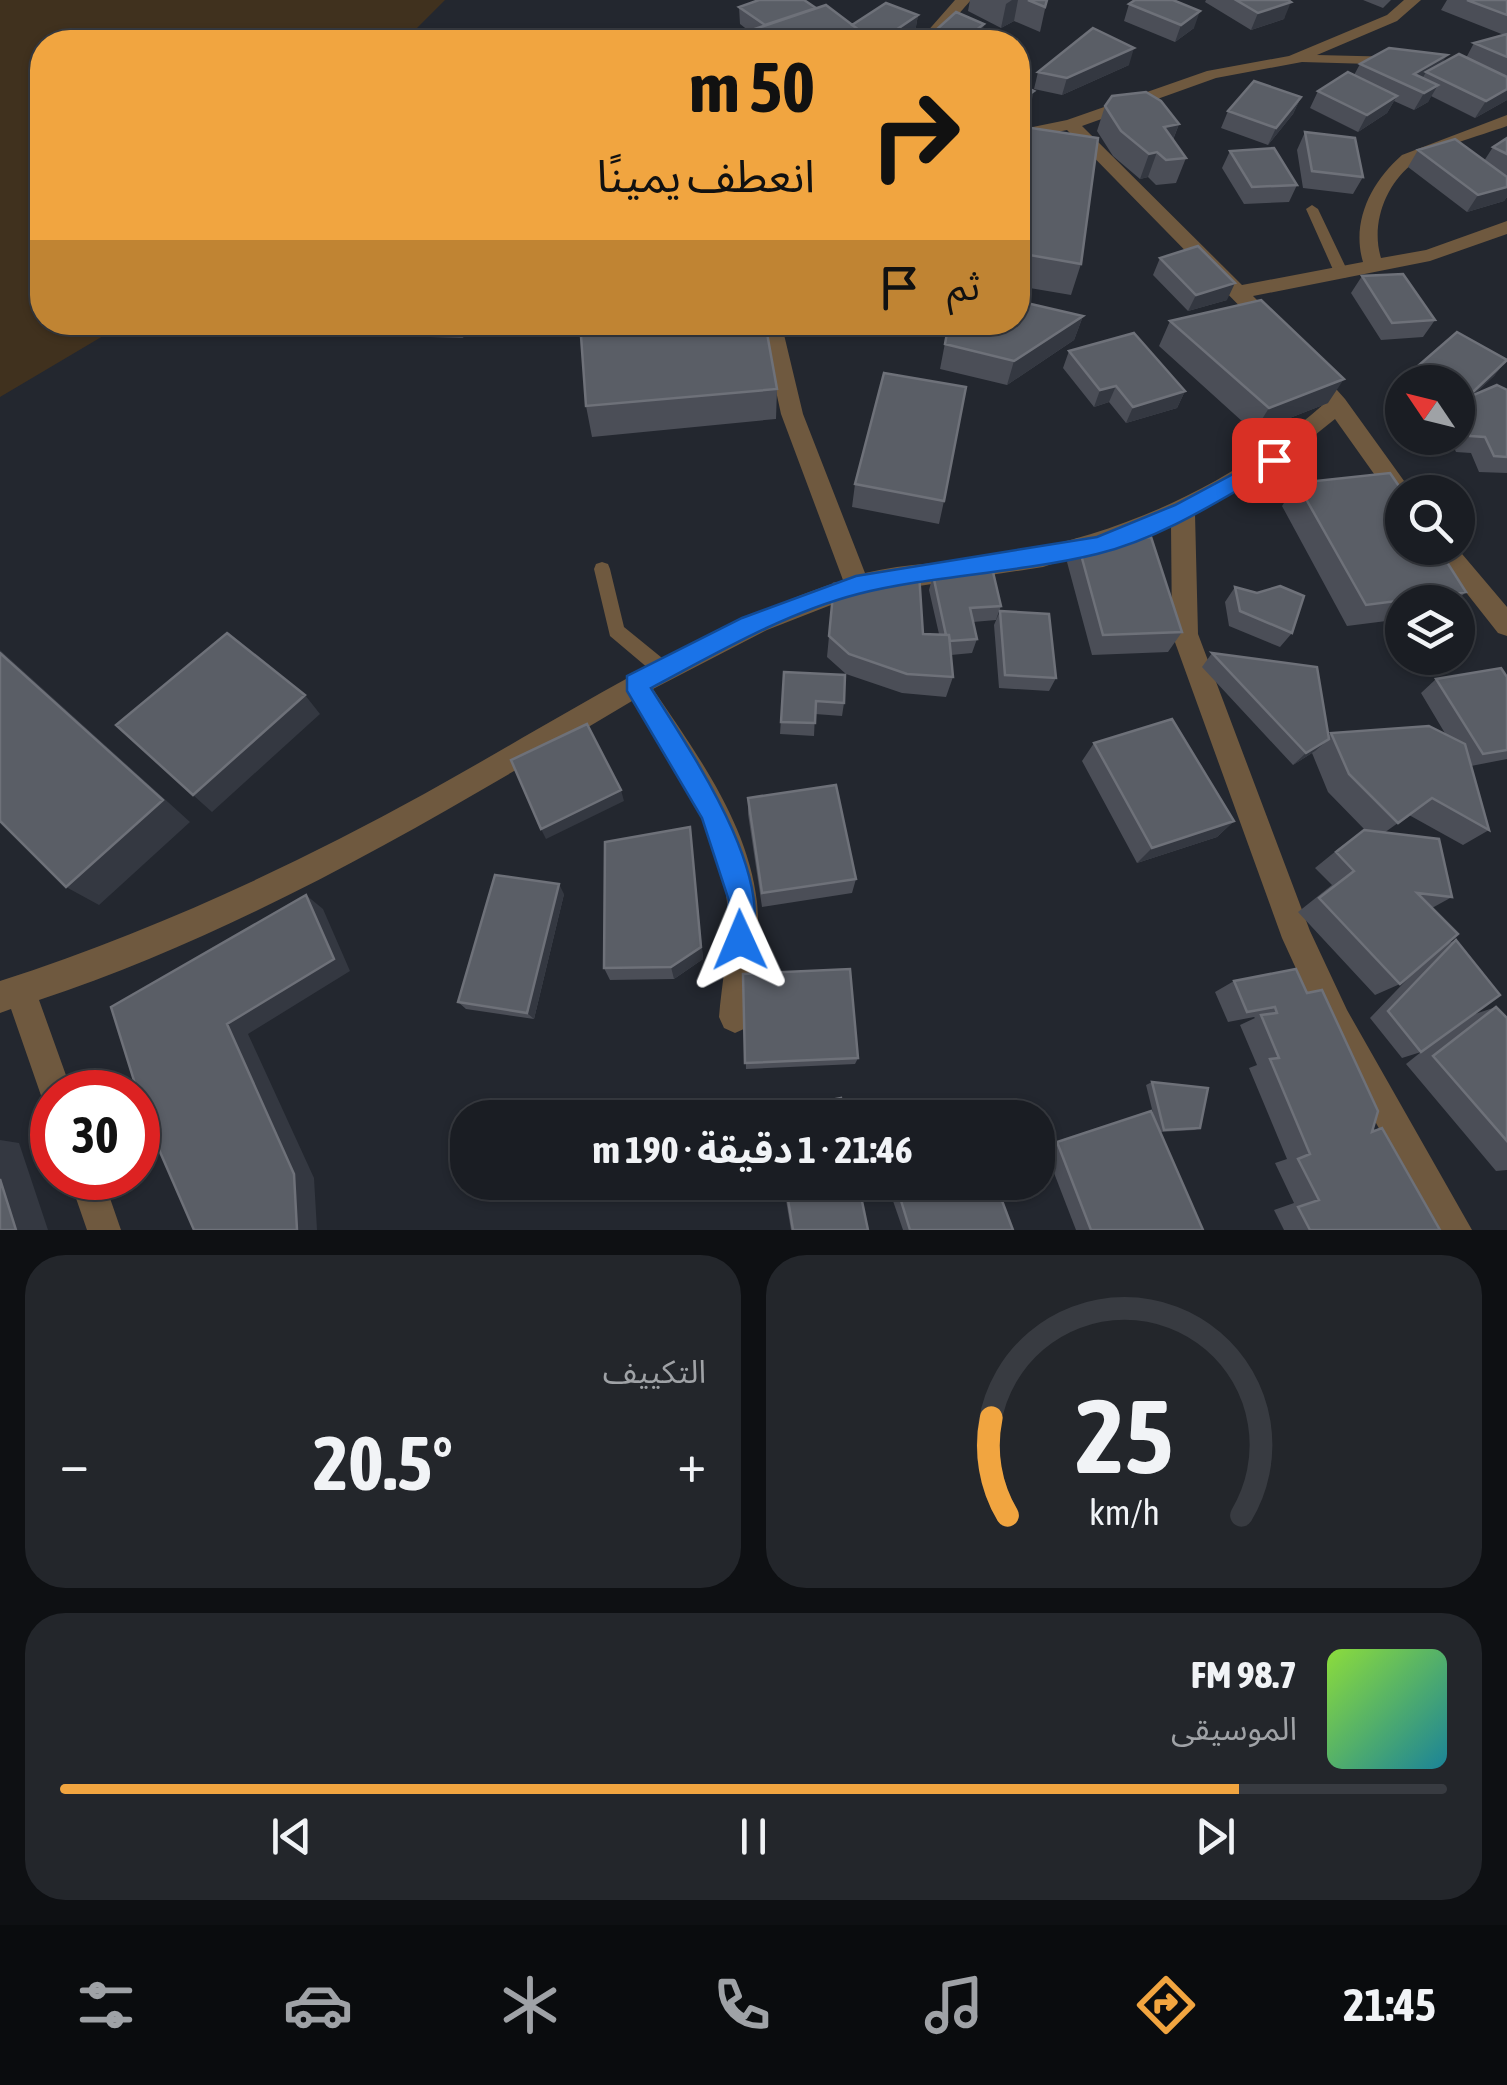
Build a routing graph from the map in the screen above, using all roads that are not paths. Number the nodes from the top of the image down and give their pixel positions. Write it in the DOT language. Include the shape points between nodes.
graph roads {
  1 [pos="962,0"];
  2 [pos="1413,0"];
  3 [pos="936,30"];
  4 [pos="1293,60"];
  5 [pos="1418,64"];
  6 [pos="1507,120"];
  7 [pos="1071,124"];
  8 [pos="1030,133"];
  9 [pos="1312,209"];
  10 [pos="1507,227"];
  11 [pos="1374,267"];
  12 [pos="1342,274"];
  13 [pos="1240,292"];
  14 [pos="774,335"];
  15 [pos="1288,344"];
  16 [pos="1318,381"];
  17 [pos="1337,404"];
  18 [pos="1387,475"];
  19 [pos="1183,511"];
  20 [pos="1456,565"];
  21 [pos="602,569"];
  22 [pos="856,586"];
  23 [pos="1507,625"];
  24 [pos="661,668"];
  25 [pos="635,684"];
  26 [pos="10,994"];
  27 [pos="735,1017"];
  28 [pos="46,1070"];
  29 [pos="94,1200"];
  30 [pos="104,1230"];
  31 [pos="1455,1230"];
  1 -- 3 [label="street"];
  2 -- 4 [label="street" via="1392,18"];
  4 -- 5 [label="street"];
  4 -- 7 [label="street" via="1213,74"];
  6 -- 11 [label="street" via="1400,166 1365,220"];
  7 -- 8 [label="street"];
  7 -- 13 [label="street"];
  9 -- 12 [label="lane"];
  10 -- 11 [label="street"];
  11 -- 12 [label="street"];
  12 -- 13 [label="street"];
  13 -- 15 [label="street"];
  14 -- 22 [label="street" via="792,414"];
  16 -- 17 [label="street"];
  17 -- 18 [label="street"];
  17 -- 19 [label="street" via="1274,460"];
  19 -- 22 [label="street" via="1100,545"];
  19 -- 31 [label="street" via="1185,634 1297,938 1336,1021"];
  20 -- 23 [label="street"];
  21 -- 24 [label="lane" via="616,630"];
  22 -- 24 [label="street" via="750,625"];
  24 -- 25 [label="street"];
  25 -- 26 [label="street" via="358,845 224,911"];
  25 -- 27 [label="street" via="714,813 738,886"];
  26 -- 28 [label="street"];
  29 -- 30 [label="street"];
}
